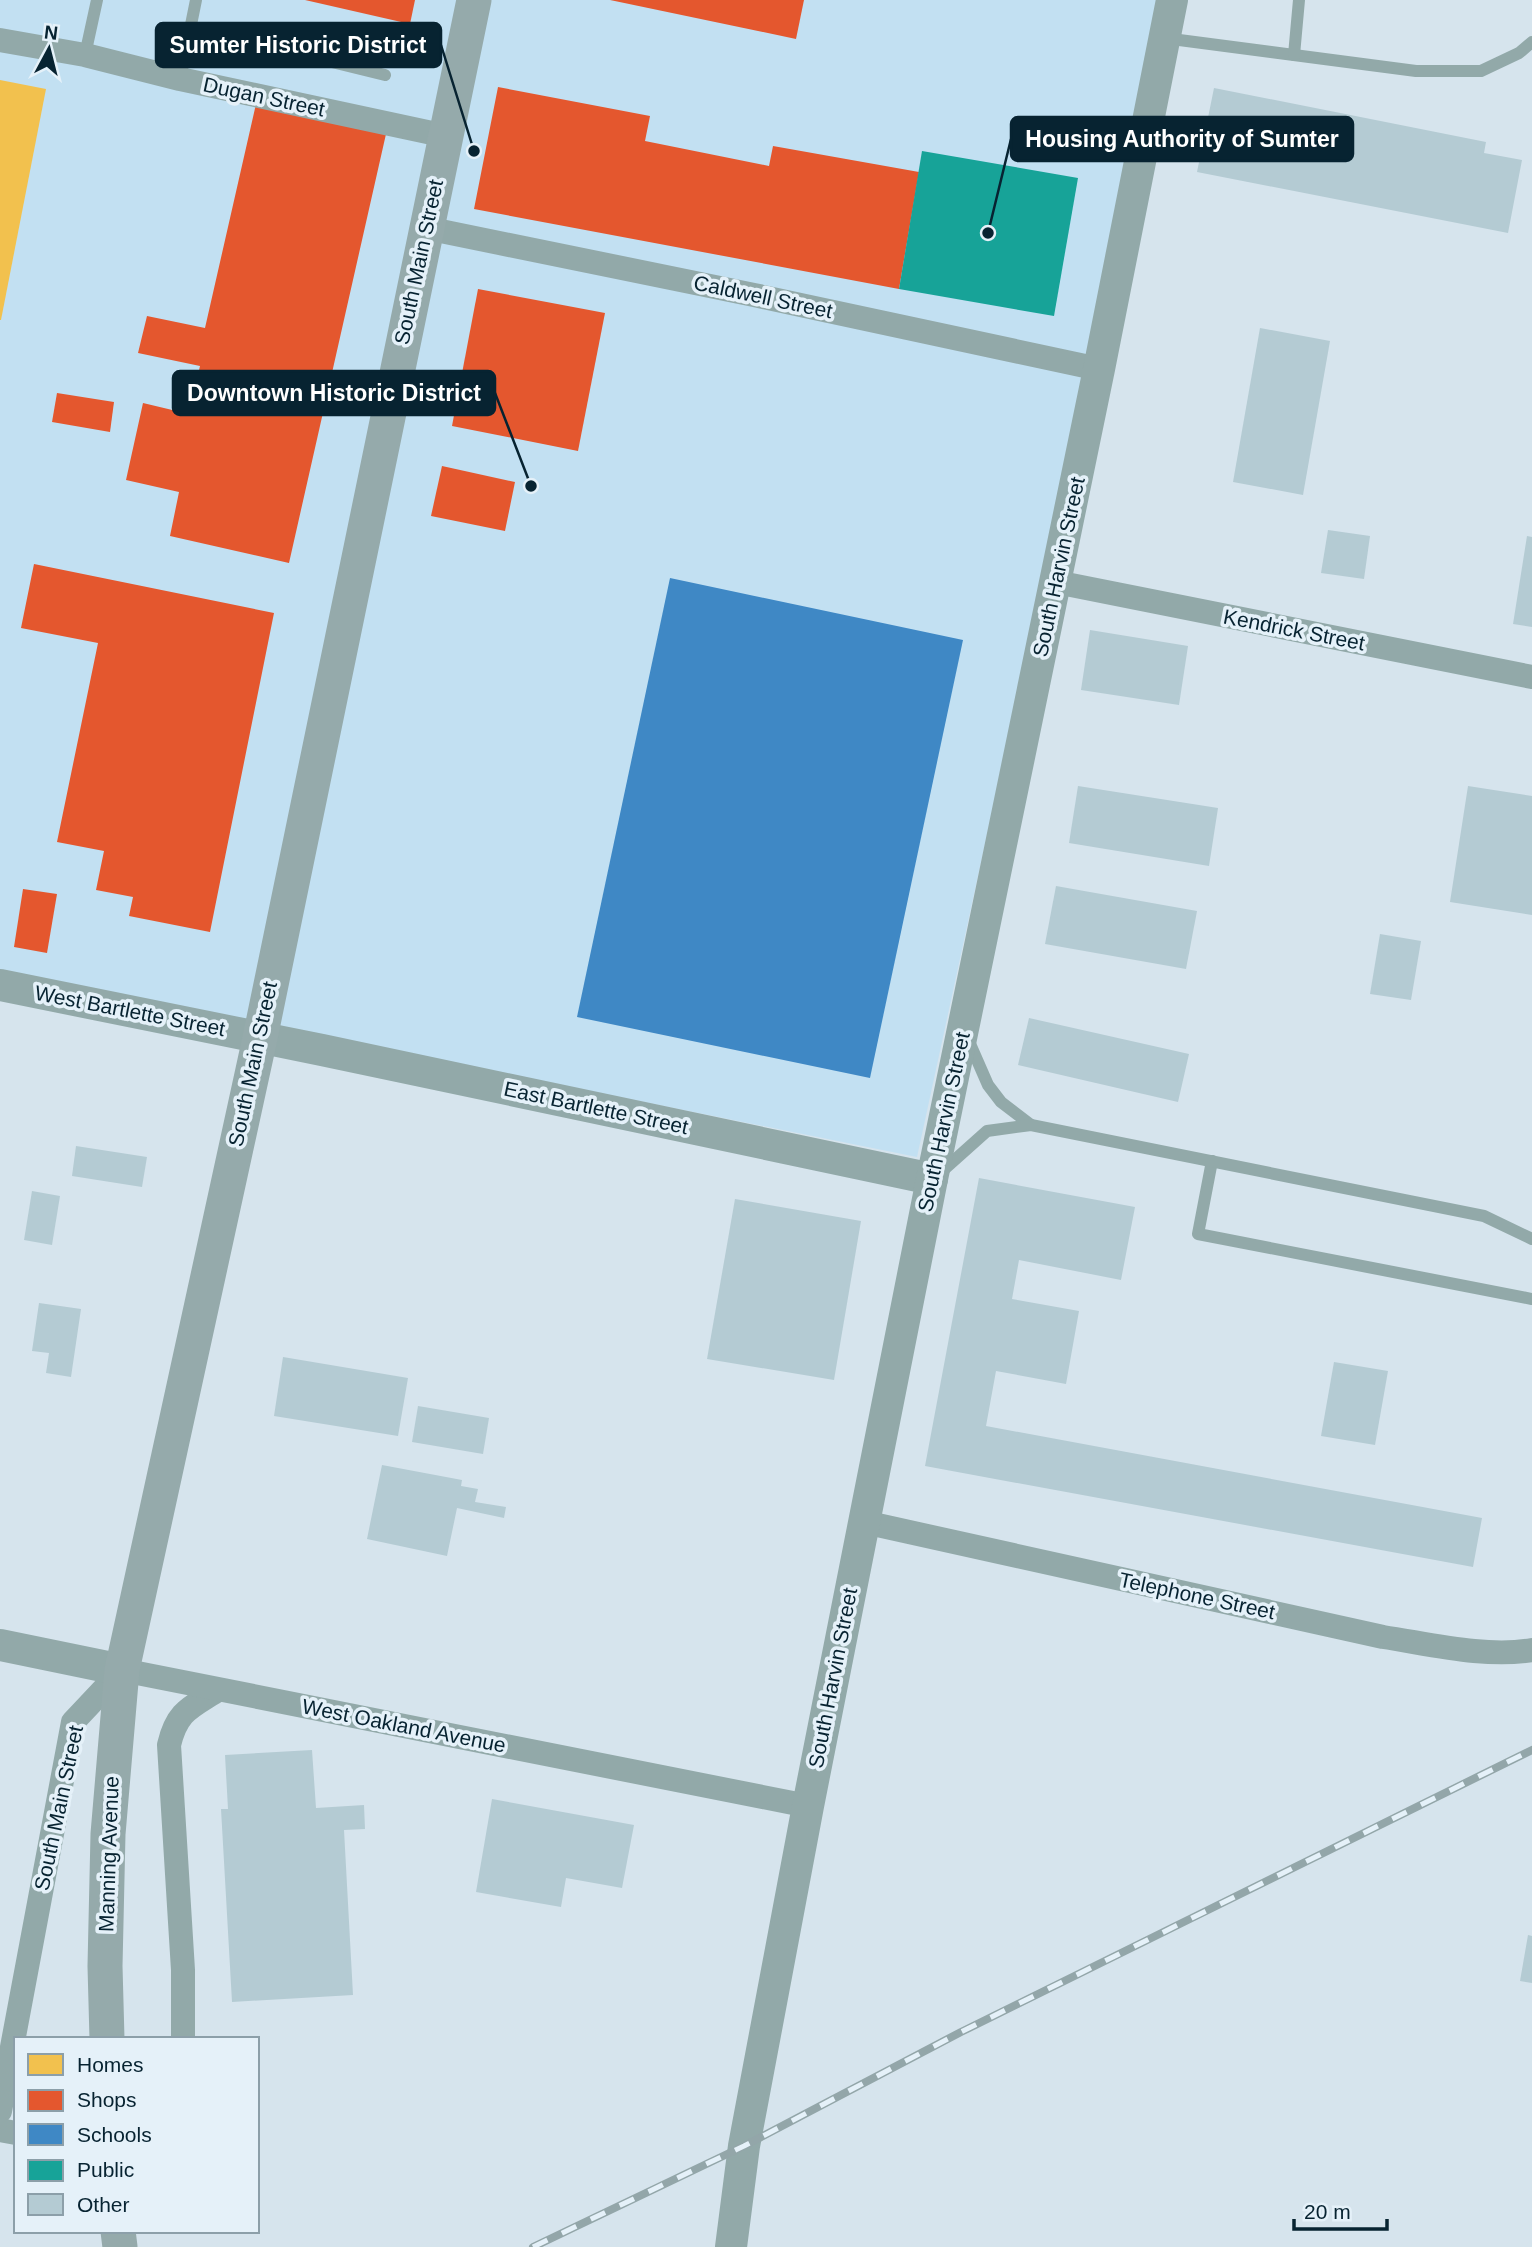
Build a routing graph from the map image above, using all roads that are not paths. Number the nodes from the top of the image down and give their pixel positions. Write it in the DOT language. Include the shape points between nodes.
graph roads {
  1 [pos="97,0"];
  2 [pos="196,0"];
  3 [pos="474,0"];
  4 [pos="1172,0"];
  5 [pos="1299,0"];
  6 [pos="190,27"];
  7 [pos="1164,38"];
  8 [pos="0,40"];
  9 [pos="1532,42"];
  10 [pos="85,55"];
  11 [pos="1294,55"];
  12 [pos="385,75"];
  13 [pos="180,79"];
  14 [pos="446,136"];
  15 [pos="426,228"];
  16 [pos="1099,369"];
  17 [pos="1056,582"];
  18 [pos="1532,677"];
  19 [pos="0,985"];
  20 [pos="963,1028"];
  21 [pos="260,1038"];
  22 [pos="1031,1125"];
  23 [pos="1212,1161"];
  24 [pos="932,1180"];
  25 [pos="1532,1239"];
  26 [pos="1532,1299"];
  27 [pos="863,1522"];
  28 [pos="0,1645"];
  29 [pos="1532,1650"];
  30 [pos="122,1670"];
  31 [pos="218,1690"];
  32 [pos="808,1806"];
  33 [pos="14,2037"];
  34 [pos="107,2037"];
  35 [pos="183,2037"];
  36 [pos="14,2039"];
  37 [pos="0,2111"];
  38 [pos="731,2247"];
  1 -- 10 [label="lane"];
  2 -- 6 [label="lane"];
  3 -- 14 [label="main road, South Main Street"];
  4 -- 7 [label="street, South Harvin Street"];
  5 -- 11 [label="lane"];
  6 -- 12 [label="lane"];
  6 -- 13 [label="lane"];
  7 -- 11 [label="lane"];
  7 -- 16 [label="street, South Harvin Street"];
  8 -- 10 [label="street, Dugan Street"];
  9 -- 11 [label="lane" via="1481,71 1416,71"];
  10 -- 13 [label="street, Dugan Street"];
  13 -- 14 [label="street, Dugan Street"];
  14 -- 15 [label="main road, South Main Street"];
  15 -- 16 [label="street, Caldwell Street"];
  15 -- 21 [label="main road, South Main Street"];
  16 -- 17 [label="street, South Harvin Street"];
  17 -- 18 [label="street, Kendrick Street"];
  17 -- 20 [label="street, South Harvin Street"];
  19 -- 21 [label="street, West Bartlette Street"];
  20 -- 22 [label="lane" via="1001,1102"];
  20 -- 24 [label="street, South Harvin Street"];
  21 -- 24 [label="street, East Bartlette Street"];
  21 -- 30 [label="main road, South Main Street"];
  22 -- 23 [label="lane"];
  22 -- 24 [label="lane" via="987,1131"];
  23 -- 25 [label="lane" via="1484,1216"];
  23 -- 26 [label="lane" via="1198,1234"];
  24 -- 27 [label="street, South Harvin Street"];
  27 -- 29 [label="street, Telephone Street" via="1383,1637 1463,1649"];
  27 -- 32 [label="street, South Harvin Street"];
  28 -- 30 [label="street, West Oakland Avenue"];
  30 -- 31 [label="street, West Oakland Avenue"];
  30 -- 33 [label="street, South Main Street" via="73,1722"];
  30 -- 34 [label="main road, Manning Avenue" via="108,1834"];
  31 -- 32 [label="street, West Oakland Avenue"];
  31 -- 35 [label="street" via="183,1713 173,1726 169,1745"];
  32 -- 38 [label="street, South Harvin Street" via="744,2146"];
  36 -- 37 [label="street, South Main Street"];
}
